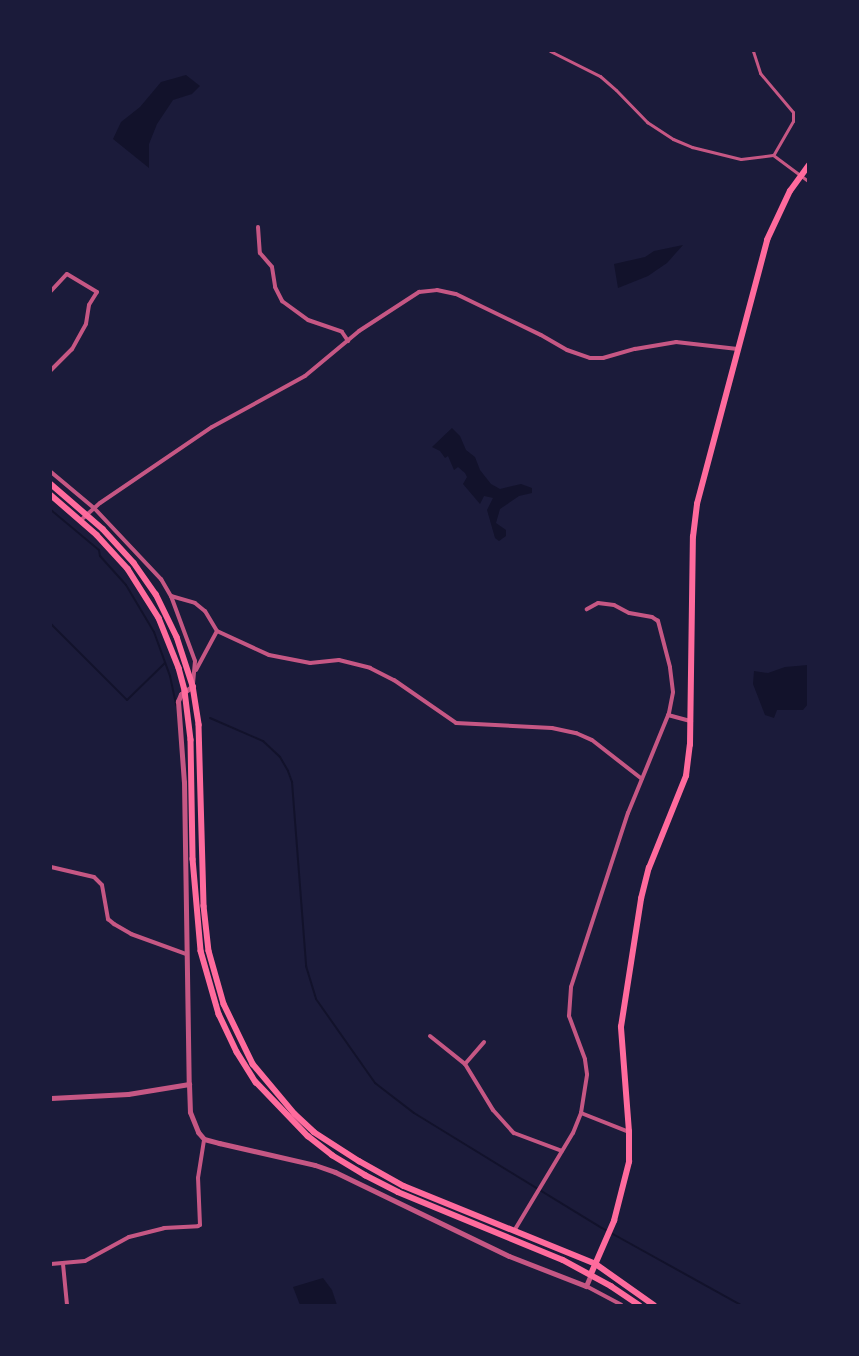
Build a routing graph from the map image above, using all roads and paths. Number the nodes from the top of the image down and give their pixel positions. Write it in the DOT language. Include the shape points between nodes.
graph roads {
  1 [pos="550,51"];
  2 [pos="752,51"];
  3 [pos="773,155"];
  4 [pos="808,166"];
  5 [pos="808,181"];
  6 [pos="258,227"];
  7 [pos="51,291"];
  8 [pos="348,341"];
  9 [pos="738,349"];
  10 [pos="51,370"];
  11 [pos="51,472"];
  12 [pos="51,484"];
  13 [pos="51,495"];
  14 [pos="94,508"];
  15 [pos="87,514"];
  16 [pos="81,520"];
  17 [pos="171,596"];
  18 [pos="587,609"];
  19 [pos="217,631"];
  20 [pos="196,670"];
  21 [pos="193,686"];
  22 [pos="185,691"];
  23 [pos="668,715"];
  24 [pos="691,721"];
  25 [pos="642,779"];
  26 [pos="51,866"];
  27 [pos="186,954"];
  28 [pos="430,1036"];
  29 [pos="484,1042"];
  30 [pos="465,1064"];
  31 [pos="189,1084"];
  32 [pos="51,1098"];
  33 [pos="581,1113"];
  34 [pos="629,1132"];
  35 [pos="204,1139"];
  36 [pos="562,1151"];
  37 [pos="514,1231"];
  38 [pos="51,1264"];
  39 [pos="63,1264"];
  40 [pos="596,1264"];
  41 [pos="591,1274"];
  42 [pos="586,1286"];
  43 [pos="67,1305"];
  44 [pos="621,1305"];
  45 [pos="639,1305"];
  46 [pos="654,1305"];
  1 -- 3 [label="street" via="600,76 647,122 673,139 692,147 741,159"];
  2 -- 3 [label="street" via="760,73 793,112 793,121"];
  3 -- 5 [label="street"];
  4 -- 9 [label="main road" via="790,191 767,240"];
  6 -- 8 [label="street" via="260,252 272,267 275,287 282,301 308,320 342,332"];
  7 -- 10 [label="street" via="67,274 97,292 89,305 86,324 72,349"];
  8 -- 9 [label="street" via="408,298 419,292 437,290 456,294 486,307 567,350 590,358 676,342"];
  8 -- 14 [label="street" via="305,376 212,427"];
  9 -- 24 [label="main road" via="697,504 693,537"];
  11 -- 14 [label="street"];
  12 -- 15 [label="main road"];
  13 -- 16 [label="main road"];
  14 -- 15 [label="street"];
  14 -- 17 [label="street" via="152,567"];
  15 -- 16 [label="street"];
  15 -- 21 [label="main road" via="120,547 156,594 177,637"];
  16 -- 22 [label="main road" via="113,552 149,599 170,641"];
  17 -- 19 [label="street" via="195,603 205,611"];
  17 -- 20 [label="street" via="195,660"];
  18 -- 23 [label="street" via="598,603 652,617 658,621 670,667 673,692"];
  19 -- 20 [label="street"];
  19 -- 25 [label="street" via="269,655 310,663 339,660 370,668 394,680 456,723 552,728 576,733 592,740"];
  20 -- 21 [label="street"];
  21 -- 22 [label="street"];
  21 -- 37 [label="main road" via="201,763 204,906 209,950 224,1004 253,1064 294,1114 332,1145 404,1186"];
  22 -- 27 [label="street" via="178,701 184,782"];
  22 -- 41 [label="main road" via="191,740 194,867 201,951 219,1014 237,1052 256,1082 308,1136 332,1155 365,1175 398,1192"];
  23 -- 24 [label="street"];
  23 -- 25 [label="street"];
  24 -- 34 [label="main road" via="686,776 647,874 624,994 620,1043"];
  25 -- 33 [label="street" via="571,986 569,1016 587,1074"];
  26 -- 27 [label="street" via="94,877 102,885 108,919 131,934"];
  27 -- 31 [label="street"];
  28 -- 30 [label="street"];
  29 -- 30 [label="street"];
  30 -- 36 [label="street" via="493,1110 514,1133"];
  31 -- 32 [label="street" via="128,1094"];
  31 -- 35 [label="street" via="192,1118"];
  33 -- 34 [label="street"];
  33 -- 36 [label="street"];
  34 -- 40 [label="main road" via="629,1162 622,1193"];
  35 -- 39 [label="street" via="198,1178 200,1225 164,1228 129,1237 85,1261"];
  35 -- 42 [label="street" via="335,1172 509,1256"];
  36 -- 37 [label="street"];
  37 -- 40 [label="main road"];
  38 -- 39 [label="street"];
  39 -- 43 [label="street"];
  40 -- 41 [label="main road"];
  40 -- 46 [label="main road"];
  41 -- 42 [label="street"];
  41 -- 45 [label="main road"];
  42 -- 44 [label="street"];
}
